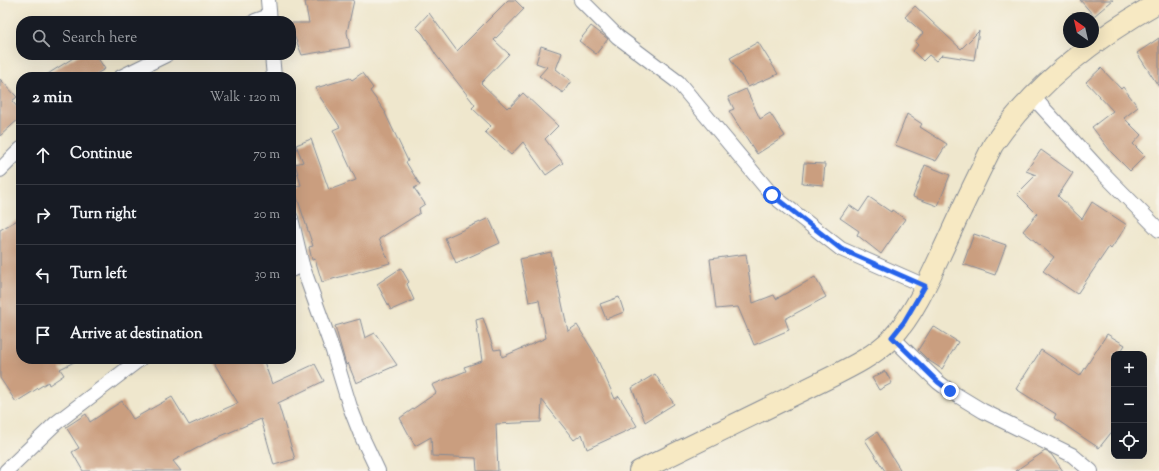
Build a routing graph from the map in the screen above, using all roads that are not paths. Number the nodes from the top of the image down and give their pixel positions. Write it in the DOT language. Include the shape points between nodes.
graph roads {
  1 [pos="268,0"];
  2 [pos="581,0"];
  3 [pos="1159,2"];
  4 [pos="269,16"];
  5 [pos="156,60"];
  6 [pos="272,60"];
  7 [pos="131,72"];
  8 [pos="274,72"];
  9 [pos="1034,98"];
  10 [pos="16,154"];
  11 [pos="0,170"];
  12 [pos="1159,230"];
  13 [pos="297,268"];
  14 [pos="925,286"];
  15 [pos="892,337"];
  16 [pos="133,364"];
  17 [pos="6,471"];
  18 [pos="378,471"];
  19 [pos="638,471"];
  20 [pos="1091,471"];
  1 -- 4 [label="street"];
  2 -- 14 [label="street" via="618,37 678,82 772,195 841,249"];
  3 -- 9 [label="street" via="1088,48"];
  5 -- 7 [label="street"];
  6 -- 8 [label="street"];
  9 -- 12 [label="street"];
  9 -- 14 [label="street" via="1006,126 993,144"];
  10 -- 11 [label="street"];
  13 -- 18 [label="street" via="333,351 353,414"];
  14 -- 15 [label="street"];
  15 -- 19 [label="street" via="858,364"];
  15 -- 20 [label="street" via="950,391 1072,455"];
  16 -- 17 [label="street" via="56,423"];
}
